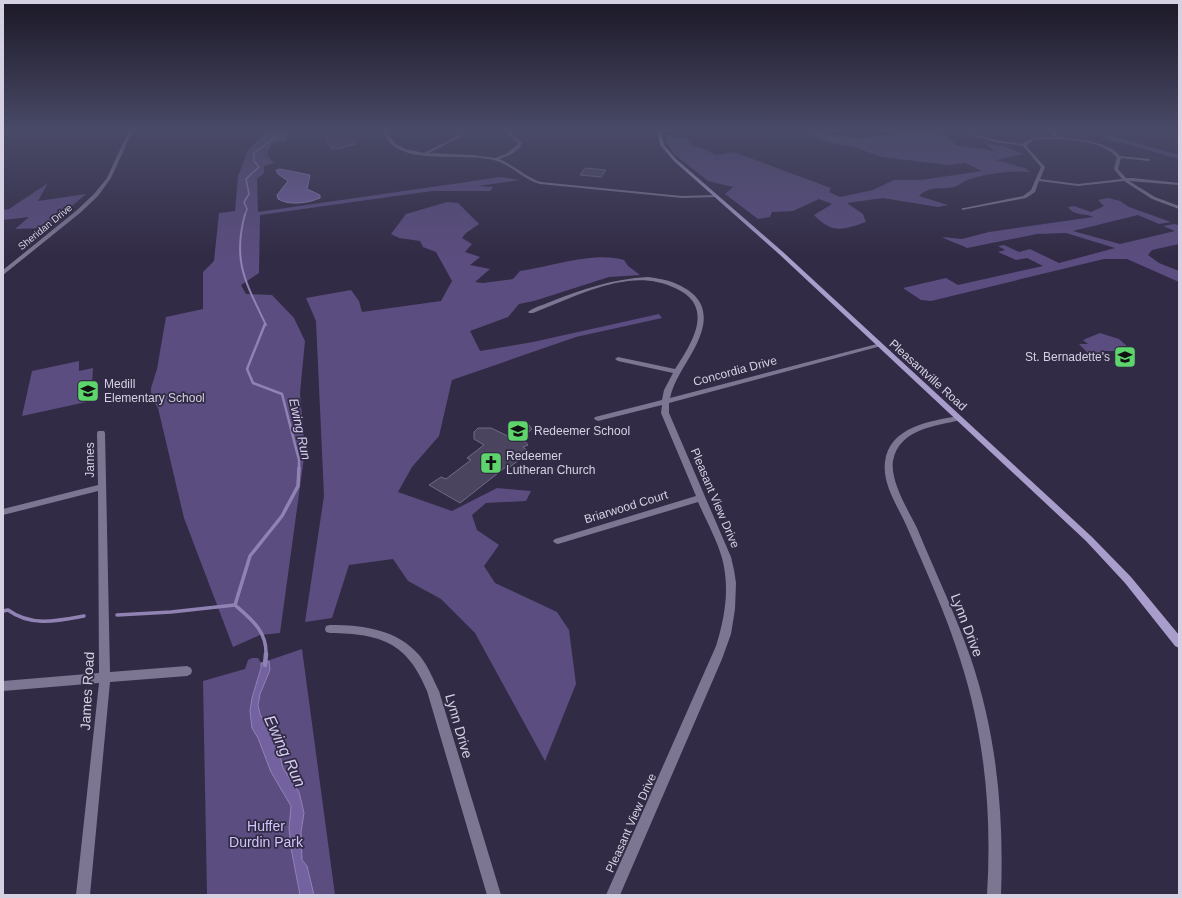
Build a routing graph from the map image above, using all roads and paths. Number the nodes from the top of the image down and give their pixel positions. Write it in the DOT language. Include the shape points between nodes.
graph roads {
  1 [pos="112,172"];
  2 [pos="519,172"];
  3 [pos="688,172"];
  4 [pos="1042,172"];
  5 [pos="1117,172"];
  6 [pos="1125,179"];
  7 [pos="1038,180"];
  8 [pos="1179,184"];
  9 [pos="714,195"];
  10 [pos="1179,208"];
  11 [pos="964,209"];
  12 [pos="3,273"];
  13 [pos="531,312"];
  14 [pos="879,345"];
  15 [pos="618,359"];
  16 [pos="677,372"];
  17 [pos="665,402"];
  18 [pos="958,418"];
  19 [pos="598,419"];
  20 [pos="101,433"];
  21 [pos="102,487"];
  22 [pos="700,498"];
  23 [pos="3,512"];
  24 [pos="558,541"];
  25 [pos="330,629"];
  26 [pos="1179,642"];
  27 [pos="187,671"];
  28 [pos="105,679"];
  29 [pos="3,686"];
  30 [pos="82,895"];
  31 [pos="494,895"];
  32 [pos="613,895"];
  33 [pos="994,895"];
  1 -- 12 [label="street, Sheridan Drive" via="96,195 78,212"];
  2 -- 9 [label="street" via="524,177 540,183 686,198"];
  3 -- 9 [label="main road, Pleasantville Road"];
  4 -- 7 [label="street"];
  5 -- 6 [label="street"];
  6 -- 7 [label="street" via="1078,185"];
  6 -- 8 [label="street"];
  6 -- 10 [label="street" via="1149,196"];
  7 -- 11 [label="street" via="1033,191 1024,197"];
  9 -- 14 [label="main road, Pleasantville Road" via="782,253"];
  13 -- 16 [label="street" via="619,281 648,279 676,285 695,297 701,318 691,348"];
  14 -- 17 [label="street, Concordia Drive"];
  14 -- 18 [label="main road, Pleasantville Road"];
  15 -- 16 [label="street"];
  16 -- 17 [label="street"];
  17 -- 19 [label="street, Concordia Drive"];
  17 -- 22 [label="street, Pleasant View Drive" via="665,413"];
  18 -- 26 [label="main road, Pleasantville Road" via="1093,544 1143,597"];
  18 -- 33 [label="street, Lynn Drive" via="920,428 901,438 892,452 889,471 958,638 982,720 996,814"];
  20 -- 21 [label="street, James"];
  21 -- 23 [label="street"];
  21 -- 28 [label="street, James Road"];
  22 -- 24 [label="street, Briarwood Court"];
  22 -- 32 [label="street, Pleasant View Drive" via="728,563 732,594 728,629"];
  25 -- 31 [label="street, Lynn Drive" via="351,628 389,638 422,664 433,690"];
  27 -- 28 [label="street"];
  28 -- 29 [label="street"];
  28 -- 30 [label="street, James Road"];
}
